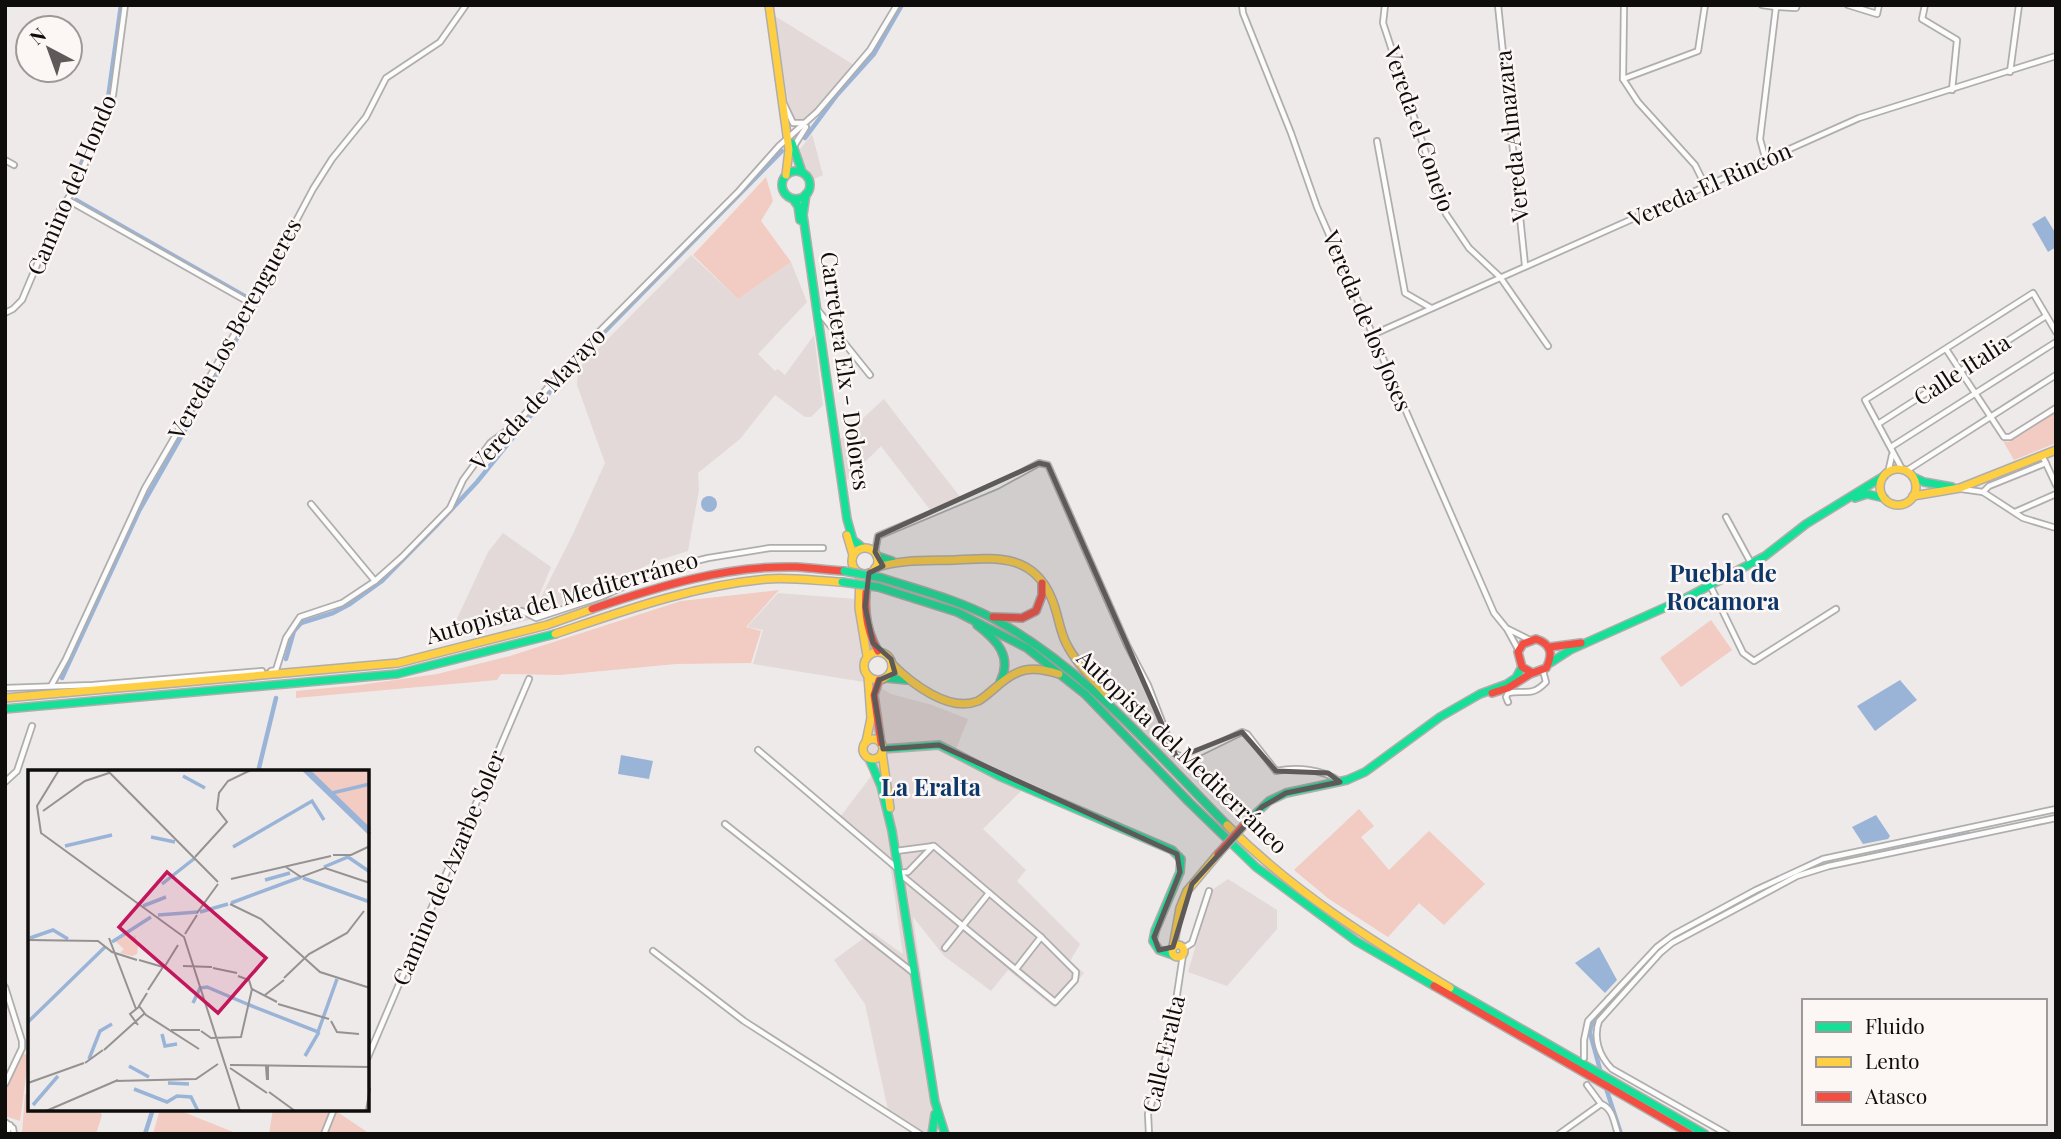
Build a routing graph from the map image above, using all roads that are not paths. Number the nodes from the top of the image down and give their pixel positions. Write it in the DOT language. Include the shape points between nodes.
graph roads {
  1 [pos="125,5"];
  2 [pos="466,5"];
  3 [pos="769,5"];
  4 [pos="897,5"];
  5 [pos="1242,5"];
  6 [pos="1385,5"];
  7 [pos="1498,5"];
  8 [pos="1624,5"];
  9 [pos="1705,5"];
  10 [pos="1762,5"];
  11 [pos="1797,5"];
  12 [pos="1848,5"];
  13 [pos="1879,5"];
  14 [pos="1925,5"];
  15 [pos="2019,5"];
  16 [pos="1776,7"];
  17 [pos="2056,56"];
  18 [pos="2010,72"];
  19 [pos="1623,79"];
  20 [pos="1952,90"];
  21 [pos="783,102"];
  22 [pos="817,112"];
  23 [pos="810,119"];
  24 [pos="789,138"];
  25 [pos="1377,141"];
  26 [pos="793,147"];
  27 [pos="5,160"];
  28 [pos="1766,162"];
  29 [pos="14,165"];
  30 [pos="802,172"];
  31 [pos="786,175"];
  32 [pos="1706,187"];
  33 [pos="806,194"];
  34 [pos="793,199"];
  35 [pos="68,200"];
  36 [pos="1525,266"];
  37 [pos="1500,277"];
  38 [pos="252,304"];
  39 [pos="1431,308"];
  40 [pos="816,309"];
  41 [pos="5,313"];
  42 [pos="2046,316"];
  43 [pos="2056,332"];
  44 [pos="1372,335"];
  45 [pos="2056,342"];
  46 [pos="1548,346"];
  47 [pos="1946,349"];
  48 [pos="1960,371"];
  49 [pos="870,374"];
  50 [pos="2056,375"];
  51 [pos="1975,394"];
  52 [pos="2056,408"];
  53 [pos="1990,417"];
  54 [pos="1878,424"];
  55 [pos="1891,447"];
  56 [pos="2056,450"];
  57 [pos="1893,454"];
  58 [pos="2044,459"];
  59 [pos="1907,472"];
  60 [pos="1886,474"];
  61 [pos="1979,482"];
  62 [pos="2056,485"];
  63 [pos="1959,488"];
  64 [pos="1983,492"];
  65 [pos="2056,494"];
  66 [pos="1913,496"];
  67 [pos="1884,498"];
  68 [pos="1846,500"];
  69 [pos="311,504"];
  70 [pos="2014,512"];
  71 [pos="1726,517"];
  72 [pos="2056,528"];
  73 [pos="823,548"];
  74 [pos="863,548"];
  75 [pos="876,554"];
  76 [pos="853,555"];
  77 [pos="895,562"];
  78 [pos="1751,563"];
  79 [pos="872,571"];
  80 [pos="860,573"];
  81 [pos="1041,580"];
  82 [pos="375,581"];
  83 [pos="1710,585"];
  84 [pos="1836,609"];
  85 [pos="522,611"];
  86 [pos="957,612"];
  87 [pos="990,617"];
  88 [pos="1507,629"];
  89 [pos="1530,640"];
  90 [pos="1590,641"];
  91 [pos="1550,647"];
  92 [pos="1519,651"];
  93 [pos="878,652"];
  94 [pos="867,656"];
  95 [pos="1550,663"];
  96 [pos="892,664"];
  97 [pos="1522,667"];
  98 [pos="1543,670"];
  99 [pos="1531,672"];
  100 [pos="868,676"];
  101 [pos="1065,676"];
  102 [pos="529,678"];
  103 [pos="883,679"];
  104 [pos="907,680"];
  105 [pos="51,687"];
  106 [pos="997,687"];
  107 [pos="5,688"];
  108 [pos="1480,694"];
  109 [pos="5,698"];
  110 [pos="1508,702"];
  111 [pos="5,709"];
  112 [pos="1126,722"];
  113 [pos="32,726"];
  114 [pos="866,742"];
  115 [pos="882,748"];
  116 [pos="758,750"];
  117 [pos="869,758"];
  118 [pos="5,782"];
  119 [pos="1340,782"];
  120 [pos="2056,809"];
  121 [pos="2056,818"];
  122 [pos="725,824"];
  123 [pos="892,831"];
  124 [pos="934,846"];
  125 [pos="896,851"];
  126 [pos="899,871"];
  127 [pos="1209,891"];
  128 [pos="989,893"];
  129 [pos="962,926"];
  130 [pos="1041,937"];
  131 [pos="945,948"];
  132 [pos="653,951"];
  133 [pos="1177,951"];
  134 [pos="1016,969"];
  135 [pos="915,975"];
  136 [pos="5,987"];
  137 [pos="369,1055"];
  138 [pos="1584,1058"];
  139 [pos="1604,1080"];
  140 [pos="5,1084"];
  141 [pos="1587,1085"];
  142 [pos="935,1102"];
  143 [pos="1601,1104"];
  144 [pos="333,1111"];
  145 [pos="8,1124"];
  146 [pos="6,1134"];
  147 [pos="14,1134"];
  148 [pos="324,1134"];
  149 [pos="920,1134"];
  150 [pos="933,1134"];
  151 [pos="944,1134"];
  152 [pos="1149,1134"];
  153 [pos="1559,1134"];
  154 [pos="1618,1134"];
  155 [pos="1690,1134"];
  156 [pos="1706,1134"];
  157 [pos="1727,1134"];
  1 -- 35 [label="street, Camino del Hondo" via="113,95"];
  2 -- 38 [label="street, Vereda Los Berengueres" via="440,42 386,78 366,117 313,189"];
  3 -- 21 [label="main road"];
  4 -- 22 [label="street, Vereda de Mayayo" via="870,50"];
  5 -- 44 [label="street, Vereda de los Joses" via="1317,207"];
  6 -- 37 [label="street, Vereda el Conejo" via="1383,23 1446,214 1469,248"];
  7 -- 36 [label="street, Vereda Almazara"];
  8 -- 19 [label="street"];
  9 -- 19 [label="street" via="1699,51"];
  10 -- 16 [label="street"];
  11 -- 16 [label="street"];
  12 -- 13 [label="street" via="1877,14"];
  14 -- 20 [label="street" via="1922,19 1957,40"];
  15 -- 18 [label="street"];
  16 -- 28 [label="street" via="1760,139"];
  17 -- 18 [label="street, Vereda El Rincón"];
  18 -- 20 [label="street, Vereda El Rincón"];
  19 -- 32 [label="street" via="1695,165"];
  20 -- 28 [label="street, Vereda El Rincón" via="1859,118"];
  21 -- 23 [label="street" via="793,123"];
  21 -- 24 [label="main road"];
  22 -- 23 [label="street, Vereda de Mayayo"];
  22 -- 26 [label="street"];
  23 -- 24 [label="street, Vereda de Mayayo"];
  24 -- 26 [label="main road"];
  24 -- 31 [label="main road"];
  24 -- 82 [label="street, Vereda de Mayayo" via="576,355 517,423 490,443 463,480 450,508"];
  25 -- 39 [label="street" via="1405,293"];
  26 -- 30 [label="main road"];
  27 -- 29 [label="street"];
  28 -- 32 [label="street, Vereda El Rincón"];
  30 -- 31 [label="main road"];
  30 -- 33 [label="main road" via="810,182"];
  31 -- 34 [label="main road" via="782,187"];
  32 -- 36 [label="street, Vereda El Rincón"];
  33 -- 34 [label="main road"];
  33 -- 40 [label="main road, Carretera Elx - Dolores" via="803,215"];
  34 -- 76 [label="main road, Carretera Elx - Dolores" via="799,210"];
  35 -- 38 [label="street"];
  35 -- 41 [label="street, Camino del Hondo" via="22,300"];
  36 -- 37 [label="street, Vereda El Rincón"];
  37 -- 39 [label="street, Vereda El Rincón"];
  37 -- 46 [label="street, Vereda el Conejo"];
  38 -- 105 [label="street, Vereda Los Berengueres" via="145,488"];
  39 -- 44 [label="street, Vereda El Rincón"];
  40 -- 49 [label="street"];
  40 -- 74 [label="main road, Carretera Elx - Dolores" via="847,519 853,540"];
  42 -- 43 [label="street"];
  42 -- 47 [label="street" via="2033,293"];
  42 -- 48 [label="street, Calle Italia"];
  44 -- 88 [label="street, Vereda de los Joses" via="1494,613"];
  45 -- 51 [label="street"];
  47 -- 48 [label="street"];
  47 -- 54 [label="street" via="1865,400"];
  48 -- 51 [label="street"];
  48 -- 54 [label="street, Calle Italia"];
  50 -- 53 [label="street"];
  51 -- 53 [label="street"];
  51 -- 55 [label="street"];
  52 -- 53 [label="street" via="2010,437 2002,435"];
  53 -- 59 [label="street"];
  54 -- 55 [label="street"];
  55 -- 57 [label="street"];
  56 -- 58 [label="main road"];
  57 -- 59 [label="street"];
  57 -- 60 [label="street"];
  58 -- 61 [label="main road"];
  58 -- 62 [label="street"];
  58 -- 64 [label="street"];
  59 -- 60 [label="main road"];
  59 -- 63 [label="main road" via="1924,482"];
  59 -- 66 [label="main road" via="1916,486"];
  60 -- 67 [label="main road" via="1880,487"];
  60 -- 68 [label="main road"];
  61 -- 63 [label="main road"];
  61 -- 64 [label="street"];
  63 -- 64 [label="street"];
  63 -- 66 [label="main road"];
  64 -- 70 [label="street"];
  65 -- 70 [label="street"];
  66 -- 67 [label="main road" via="1901,505"];
  67 -- 68 [label="main road" via="1867,494"];
  68 -- 78 [label="main road"];
  69 -- 82 [label="street"];
  70 -- 72 [label="street"];
  71 -- 78 [label="street"];
  73 -- 85 [label="street" via="770,548 708,558 659,570 603,596 536,618"];
  74 -- 75 [label="main road"];
  74 -- 76 [label="main road"];
  75 -- 77 [label="main road"];
  75 -- 79 [label="main road"];
  75 -- 119 [label="street" via="878,536 1039,463 1048,465 1174,753 1181,757 1199,753 1242,732 1276,771 1328,773"];
  76 -- 80 [label="main road" via="853,566"];
  77 -- 79 [label="main road"];
  77 -- 81 [label="main road" via="1004,559 1023,565"];
  78 -- 83 [label="main road"];
  79 -- 80 [label="main road"];
  79 -- 93 [label="main road" via="865,594 866,618"];
  80 -- 94 [label="main road" via="859,608"];
  81 -- 87 [label="main road" via="1042,600 1030,616"];
  81 -- 112 [label="main road" via="1073,656"];
  82 -- 105 [label="street, Vereda de Mayayo" via="342,603 300,617 286,638 276,670"];
  83 -- 84 [label="street" via="1743,653 1754,661"];
  83 -- 90 [label="main road"];
  86 -- 101 [label="main road, Autopista del Mediterráneo" via="1007,636"];
  86 -- 106 [label="main road" via="994,637 1003,649 1006,670"];
  86 -- 111 [label="main road, Autopista del Mediterráneo, bridge" via="878,587 769,579 671,595 542,638 397,674"];
  87 -- 109 [label="main road, Autopista del Mediterráneo, bridge" via="882,578 795,567 752,569 650,589 547,625 398,663"];
  87 -- 112 [label="main road, Autopista del Mediterráneo" via="1070,669"];
  88 -- 89 [label="street"];
  88 -- 92 [label="street, Vereda de los Joses"];
  89 -- 91 [label="main road" via="1541,640"];
  89 -- 92 [label="main road"];
  90 -- 91 [label="main road"];
  90 -- 95 [label="main road"];
  91 -- 95 [label="main road"];
  92 -- 97 [label="main road"];
  93 -- 94 [label="main road"];
  93 -- 96 [label="main road" via="887,655"];
  94 -- 100 [label="main road" via="863,669"];
  95 -- 98 [label="main road"];
  96 -- 103 [label="main road"];
  96 -- 104 [label="main road"];
  97 -- 99 [label="main road"];
  97 -- 108 [label="main road" via="1507,684"];
  98 -- 99 [label="main road"];
  98 -- 110 [label="street" via="1546,682 1541,687 1531,693 1508,693"];
  99 -- 108 [label="main road" via="1507,689"];
  100 -- 103 [label="main road"];
  100 -- 114 [label="main road" via="871,717"];
  101 -- 106 [label="main road" via="1031,668"];
  101 -- 139 [label="main road, Autopista del Mediterráneo" via="1256,867 1356,942"];
  102 -- 137 [label="street, Camino del Azarbe Soler"];
  103 -- 104 [label="main road"];
  103 -- 115 [label="main road" via="874,695"];
  104 -- 106 [label="main road" via="961,704 976,701"];
  105 -- 107 [label="street, Vereda de Mayayo"];
  108 -- 119 [label="main road" via="1440,717 1366,772"];
  112 -- 139 [label="main road, Autopista del Mediterráneo" via="1248,846 1312,898 1366,937"];
  113 -- 118 [label="street" via="17,771"];
  114 -- 115 [label="main road" via="875,740"];
  114 -- 117 [label="main road" via="863,751"];
  115 -- 117 [label="main road" via="875,758"];
  115 -- 123 [label="main road"];
  115 -- 133 [label="main road" via="939,745 1177,854 1180,872 1154,937 1154,945 1162,951"];
  116 -- 126 [label="street"];
  117 -- 123 [label="main road"];
  119 -- 133 [label="main road, bridge" via="1277,796 1245,824 1187,891 1177,929"];
  120 -- 138 [label="street" via="1823,859 1756,890 1657,947 1588,1021"];
  121 -- 157 [label="street" via="1797,876 1660,953 1599,1021 1595,1032 1603,1060"];
  122 -- 135 [label="street"];
  123 -- 125 [label="main road"];
  124 -- 125 [label="street"];
  124 -- 126 [label="street" via="908,872"];
  124 -- 128 [label="street"];
  125 -- 126 [label="main road"];
  126 -- 129 [label="street"];
  126 -- 135 [label="main road"];
  127 -- 133 [label="street" via="1192,943"];
  128 -- 129 [label="street"];
  128 -- 130 [label="street"];
  129 -- 131 [label="street"];
  129 -- 134 [label="street"];
  130 -- 134 [label="street"];
  130 -- 134 [label="street" via="1076,972 1075,980 1055,1002"];
  132 -- 149 [label="street" via="744,1021"];
  133 -- 152 [label="street, Calle Eralta" via="1181,975 1169,1047 1147,1114"];
  135 -- 142 [label="main road"];
  136 -- 140 [label="street" via="22,1041"];
  139 -- 155 [label="main road, Autopista del Mediterráneo"];
  139 -- 156 [label="main road, Autopista del Mediterráneo"];
  141 -- 143 [label="street"];
  142 -- 150 [label="main road"];
  142 -- 151 [label="main road"];
  143 -- 153 [label="street"];
  143 -- 154 [label="street" via="1610,1111"];
  144 -- 148 [label="street"];
  145 -- 146 [label="street"];
  145 -- 147 [label="street"];
  150 -- 151 [label="main road"];
}
